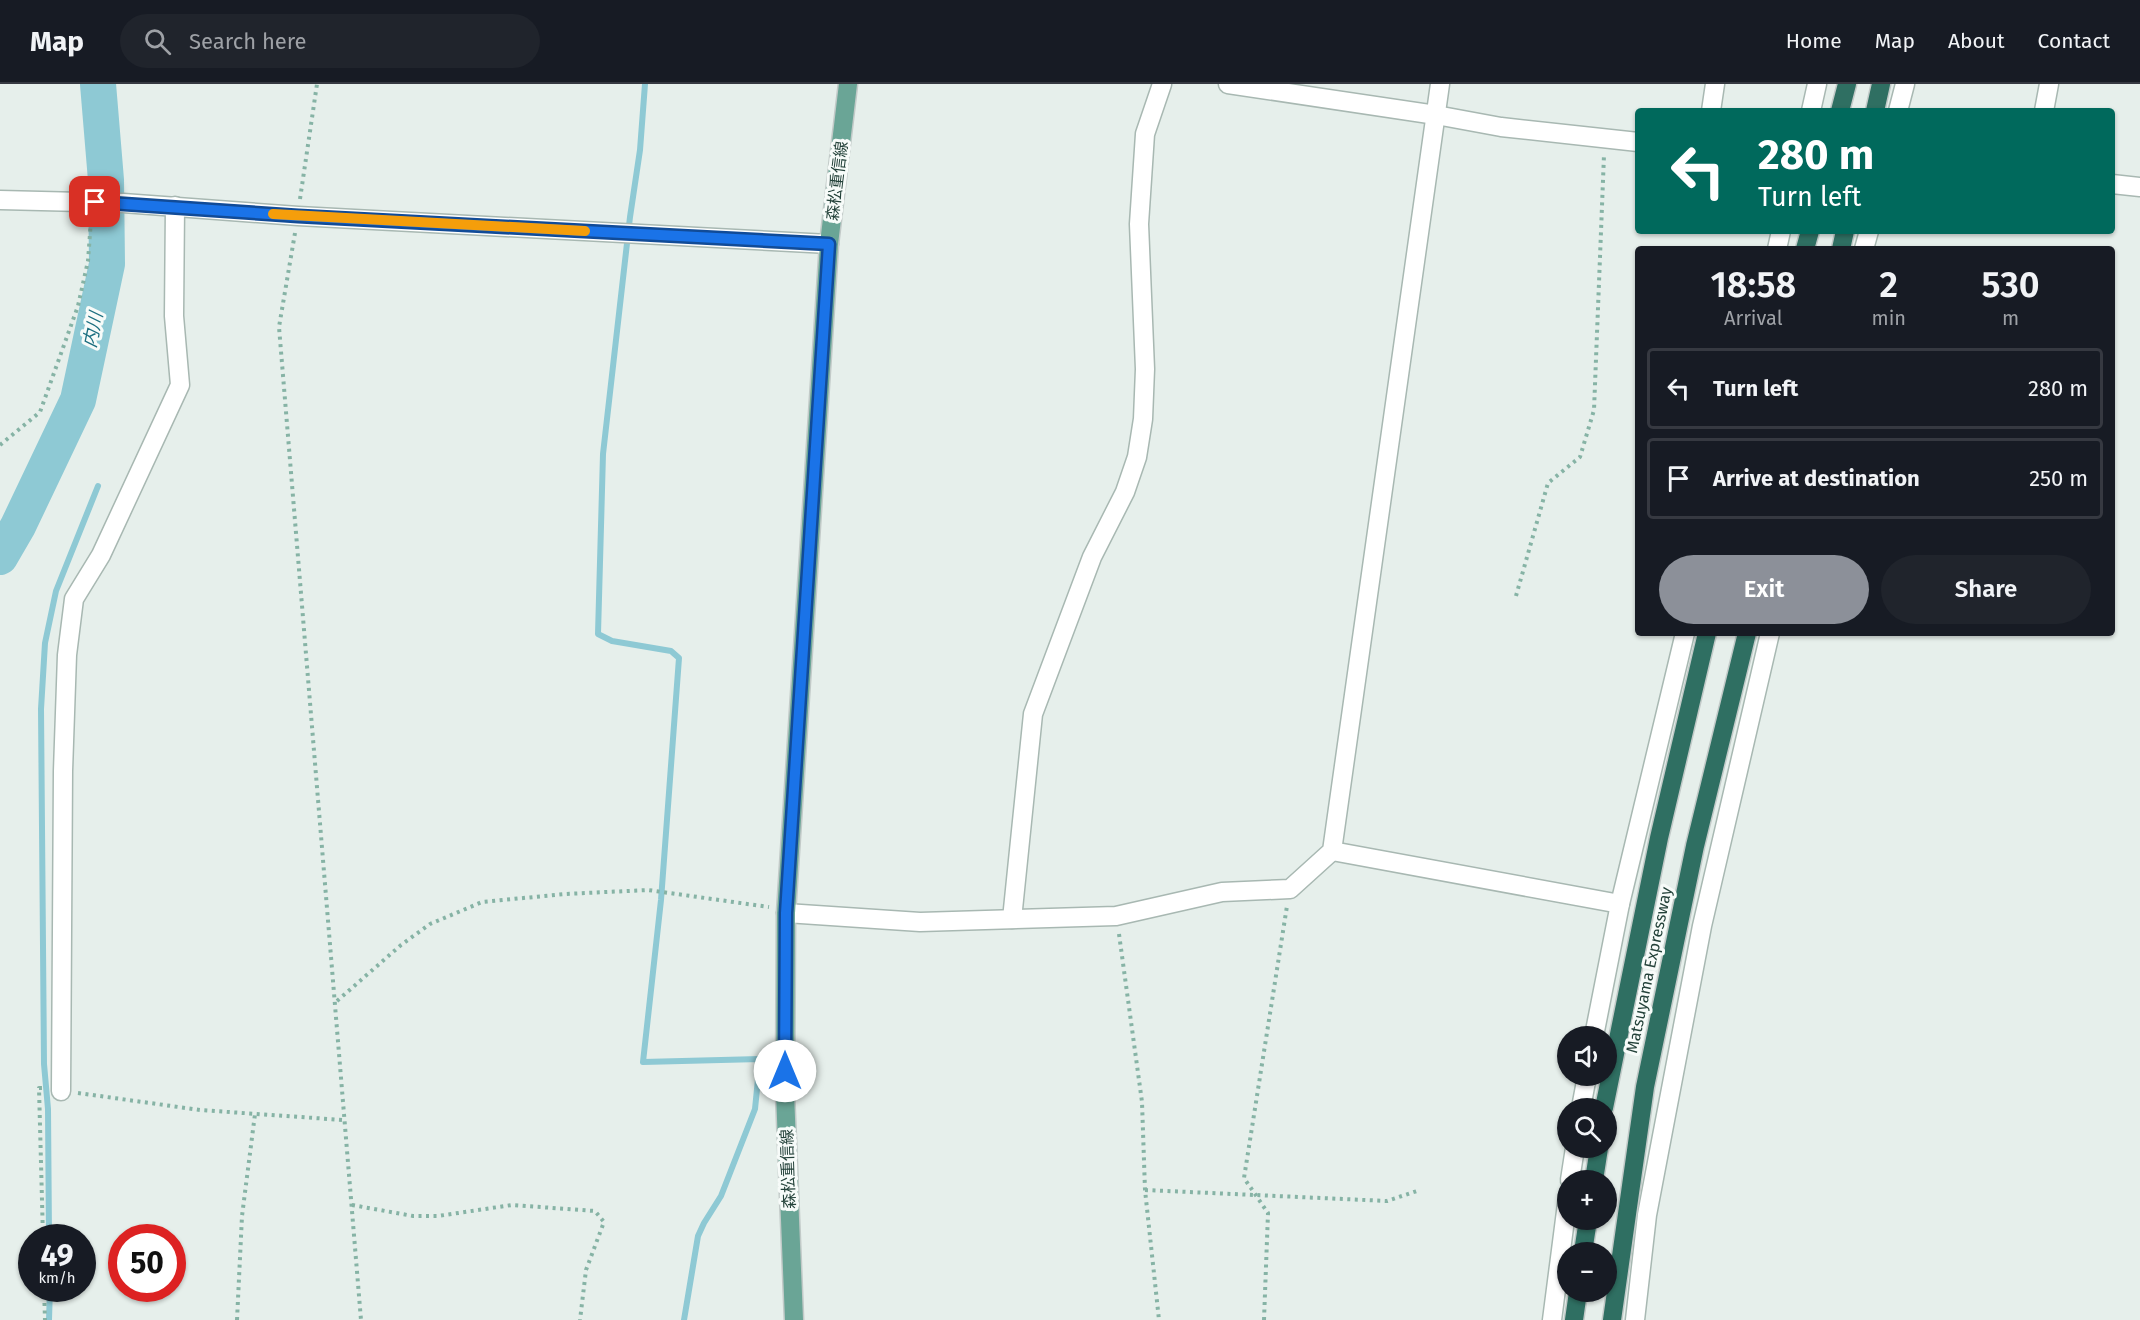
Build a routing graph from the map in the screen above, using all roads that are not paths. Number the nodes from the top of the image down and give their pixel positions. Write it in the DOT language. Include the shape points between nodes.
graph roads {
  1 [pos="848,84"];
  2 [pos="1162,84"];
  3 [pos="1228,84"];
  4 [pos="1440,84"];
  5 [pos="1714,84"];
  6 [pos="1817,84"];
  7 [pos="1847,84"];
  8 [pos="1881,84"];
  9 [pos="1905,84"];
  10 [pos="2049,84"];
  11 [pos="1711,108"];
  12 [pos="1812,108"];
  13 [pos="1841,108"];
  14 [pos="1876,108"];
  15 [pos="1899,108"];
  16 [pos="2045,108"];
  17 [pos="1436,115"];
  18 [pos="1635,142"];
  19 [pos="2115,184"];
  20 [pos="2140,187"];
  21 [pos="0,200"];
  22 [pos="175,207"];
  23 [pos="829,244"];
  24 [pos="1684,636"];
  25 [pos="1706,636"];
  26 [pos="1746,636"];
  27 [pos="1769,636"];
  28 [pos="1332,851"];
  29 [pos="1620,904"];
  30 [pos="786,913"];
  31 [pos="1012,919"];
  32 [pos="1595,1026"];
  33 [pos="61,1091"];
  34 [pos="1606,1098"];
  35 [pos="1564,1230"];
  36 [pos="1577,1302"];
  37 [pos="794,1320"];
  38 [pos="1552,1320"];
  39 [pos="1574,1320"];
  40 [pos="1612,1320"];
  41 [pos="1635,1320"];
  1 -- 23 [label="main road, 森松重信線"];
  2 -- 31 [label="street" via="1145,134 1139,224 1145,369 1137,457 1125,492 1092,557 1033,714"];
  3 -- 17 [label="street"];
  4 -- 17 [label="street"];
  5 -- 11 [label="street"];
  6 -- 12 [label="street"];
  7 -- 13 [label="highway"];
  8 -- 14 [label="highway"];
  9 -- 15 [label="street"];
  10 -- 16 [label="street"];
  17 -- 18 [label="street" via="1502,128"];
  17 -- 28 [label="street"];
  19 -- 20 [label="street"];
  21 -- 22 [label="street"];
  22 -- 23 [label="street"];
  22 -- 33 [label="street" via="174,316 180,385 101,555 74,598 67,655 63,771"];
  23 -- 30 [label="main road, 森松重信線"];
  24 -- 29 [label="street"];
  25 -- 34 [label="highway, Matsuyama Expressway" via="1659,838"];
  26 -- 40 [label="highway, Matsuyama Expressway" via="1695,846 1645,1087"];
  27 -- 41 [label="street" via="1702,926 1647,1215"];
  28 -- 29 [label="street"];
  28 -- 31 [label="street" via="1290,889 1222,892 1116,916"];
  29 -- 32 [label="street"];
  30 -- 31 [label="street" via="920,922"];
  30 -- 37 [label="main road, 森松重信線" via="785,1093"];
  35 -- 38 [label="street"];
  36 -- 39 [label="highway"];
}
